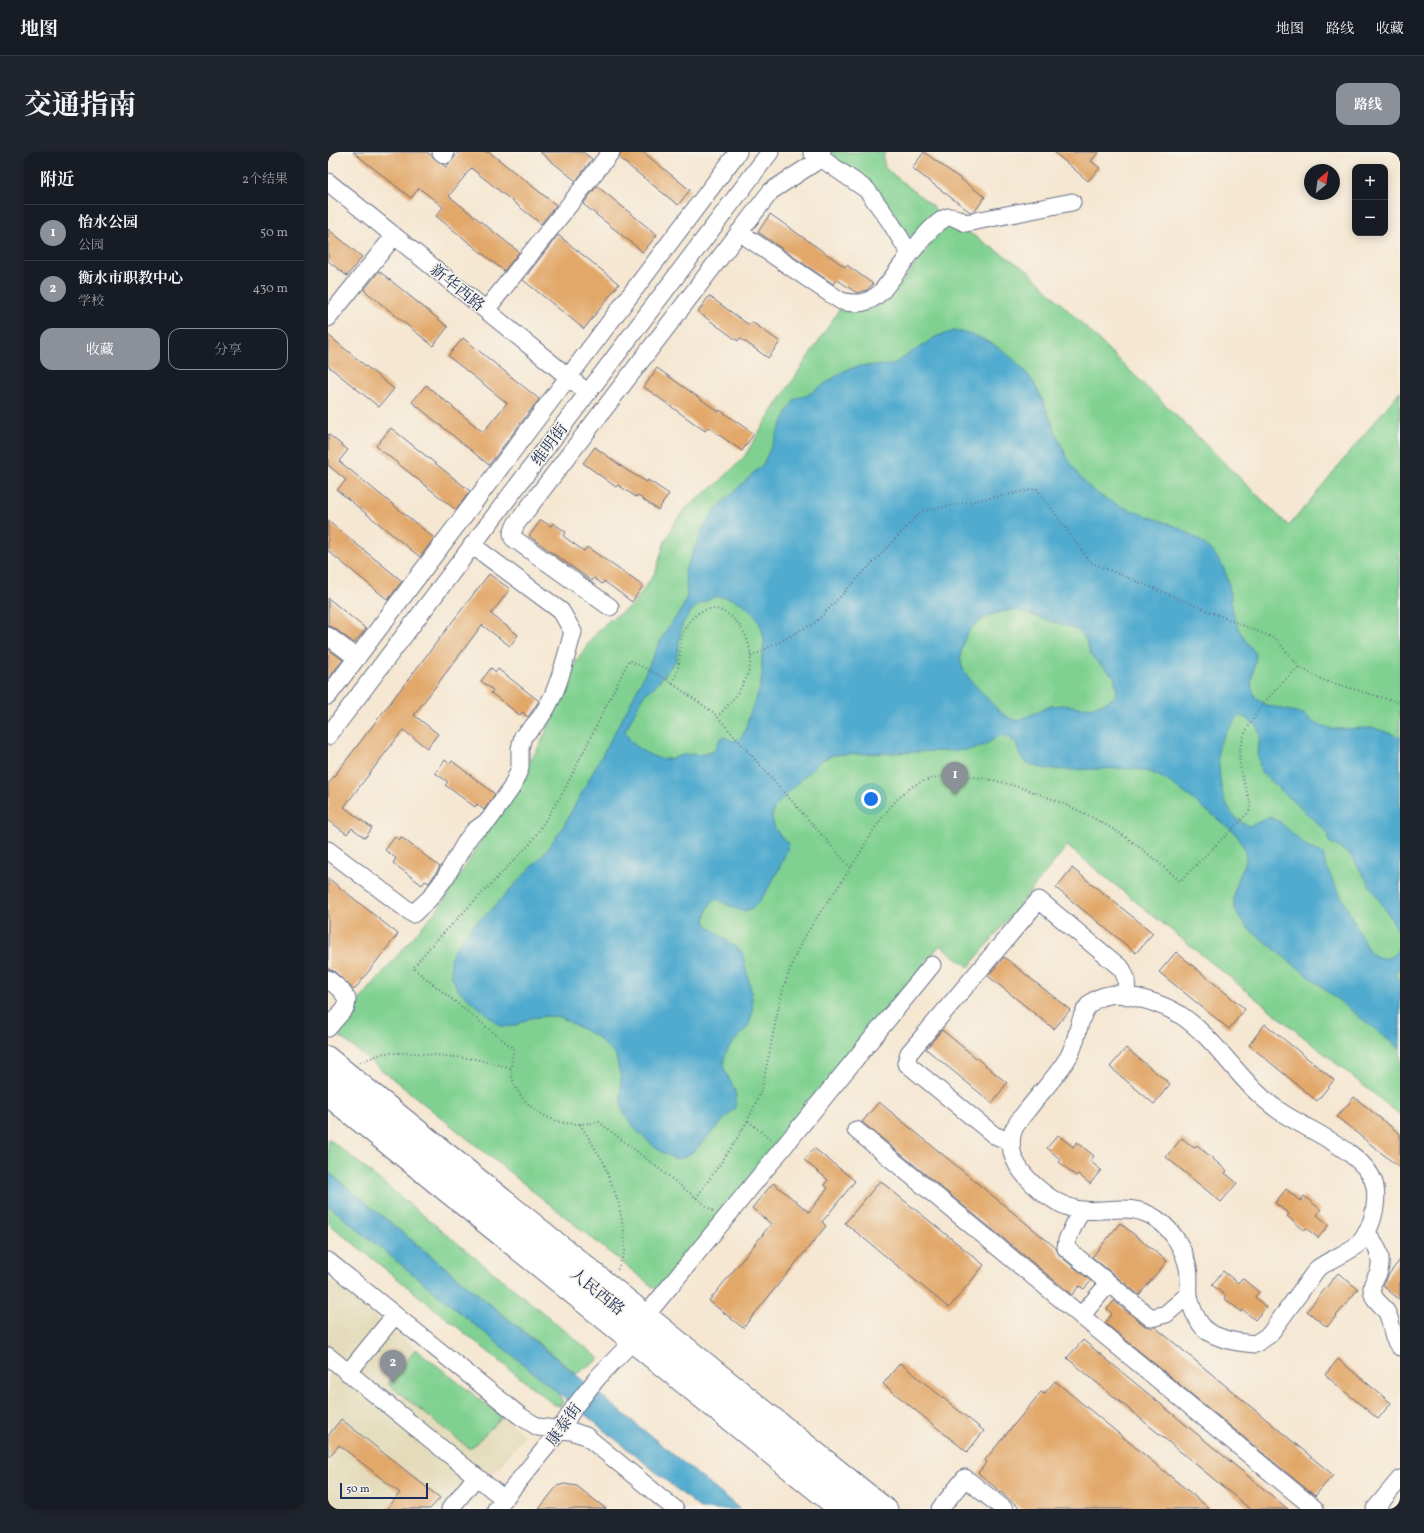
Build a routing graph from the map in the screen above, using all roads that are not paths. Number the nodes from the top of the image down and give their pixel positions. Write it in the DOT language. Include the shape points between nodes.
graph roads {
  1 [pos="611,152"];
  2 [pos="738,152"];
  3 [pos="770,152"];
  4 [pos="817,154"];
  5 [pos="328,182"];
  6 [pos="1072,202"];
  7 [pos="739,232"];
  8 [pos="394,236"];
  9 [pos="910,254"];
  10 [pos="486,310"];
  11 [pos="328,318"];
  12 [pos="568,377"];
  13 [pos="588,392"];
  14 [pos="472,545"];
  15 [pos="610,607"];
  16 [pos="328,636"];
  17 [pos="357,658"];
  18 [pos="328,696"];
  19 [pos="328,736"];
  20 [pos="328,850"];
  21 [pos="932,965"];
  22 [pos="328,979"];
  23 [pos="1127,996"];
  24 [pos="328,1028"];
  25 [pos="328,1055"];
  26 [pos="336,1071"];
  27 [pos="328,1094"];
  28 [pos="856,1130"];
  29 [pos="1011,1142"];
  30 [pos="1081,1210"];
  31 [pos="1366,1232"];
  32 [pos="328,1261"];
  33 [pos="1109,1283"];
  34 [pos="1189,1294"];
  35 [pos="648,1313"];
  36 [pos="395,1315"];
  37 [pos="1081,1316"];
  38 [pos="633,1341"];
  39 [pos="1400,1347"];
  40 [pos="328,1356"];
  41 [pos="348,1373"];
  42 [pos="560,1430"];
  43 [pos="476,1476"];
  44 [pos="1400,1479"];
  45 [pos="500,1504"];
  46 [pos="450,1509"];
  47 [pos="676,1509"];
  48 [pos="840,1509"];
  49 [pos="867,1509"];
  50 [pos="889,1509"];
  51 [pos="940,1509"];
  52 [pos="1004,1509"];
  53 [pos="1315,1509"];
  54 [pos="1375,1509"];
  1 -- 10 [label="street"];
  2 -- 12 [label="street, 维明街"];
  3 -- 13 [label="street, 维明街"];
  4 -- 7 [label="street" via="814,163 771,191"];
  4 -- 9 [label="street" via="867,190"];
  5 -- 8 [label="street, 新华西路"];
  6 -- 9 [label="street" via="966,222 950,217 944,218"];
  7 -- 9 [label="street" via="841,301 855,305 872,300 881,292"];
  7 -- 15 [label="street" via="516,524 512,533 513,538"];
  8 -- 10 [label="street, 新华西路"];
  8 -- 11 [label="street"];
  10 -- 12 [label="street, 新华西路"];
  12 -- 13 [label="street, 新华西路"];
  12 -- 17 [label="street, 维明街"];
  13 -- 14 [label="street, 维明街"];
  14 -- 19 [label="street, 维明街"];
  14 -- 20 [label="street" via="561,611 573,632 557,686 547,709 536,725 523,736 518,775 489,820 474,831 430,898 413,914"];
  16 -- 17 [label="street"];
  17 -- 18 [label="street, 维明街"];
  21 -- 35 [label="street"];
  22 -- 24 [label="street" via="347,999 346,1007"];
  23 -- 29 [label="street" via="1106,995 1094,1000 1084,1011 1069,1056 1020,1119"];
  23 -- 29 [label="street" via="1126,978 1122,969 1039,900 909,1053 906,1063 994,1135"];
  23 -- 31 [label="street" via="1177,1014 1207,1038 1262,1098 1302,1126 1359,1160 1375,1187 1371,1222"];
  25 -- 26 [label="street"];
  26 -- 35 [label="street"];
  26 -- 49 [label="main road, 人民西路"];
  27 -- 38 [label="main road, 人民西路"];
  28 -- 37 [label="street"];
  29 -- 30 [label="street" via="1013,1154 1028,1180 1058,1202"];
  30 -- 33 [label="street" via="1067,1240 1066,1248"];
  30 -- 34 [label="street" via="1127,1208 1158,1220 1181,1246 1188,1268"];
  31 -- 34 [label="street" via="1357,1245 1317,1269 1269,1335 1255,1344 1240,1343 1213,1335 1198,1319"];
  31 -- 39 [label="street" via="1375,1242 1379,1252 1379,1272 1372,1286 1373,1297 1386,1312 1391,1322 1392,1336"];
  32 -- 36 [label="street"];
  33 -- 34 [label="street" via="1151,1318 1166,1314"];
  33 -- 37 [label="street"];
  35 -- 50 [label="street"];
  36 -- 41 [label="street"];
  36 -- 42 [label="street" via="520,1416 538,1427"];
  37 -- 53 [label="street"];
  38 -- 42 [label="street, 康泰街" via="575,1406"];
  38 -- 48 [label="main road, 人民西路"];
  40 -- 41 [label="street"];
  41 -- 43 [label="street"];
  42 -- 45 [label="street, 康泰街"];
  42 -- 47 [label="street" via="586,1436"];
  43 -- 45 [label="street"];
  43 -- 46 [label="street"];
  44 -- 54 [label="street"];
  51 -- 52 [label="street" via="965,1478"];
}
